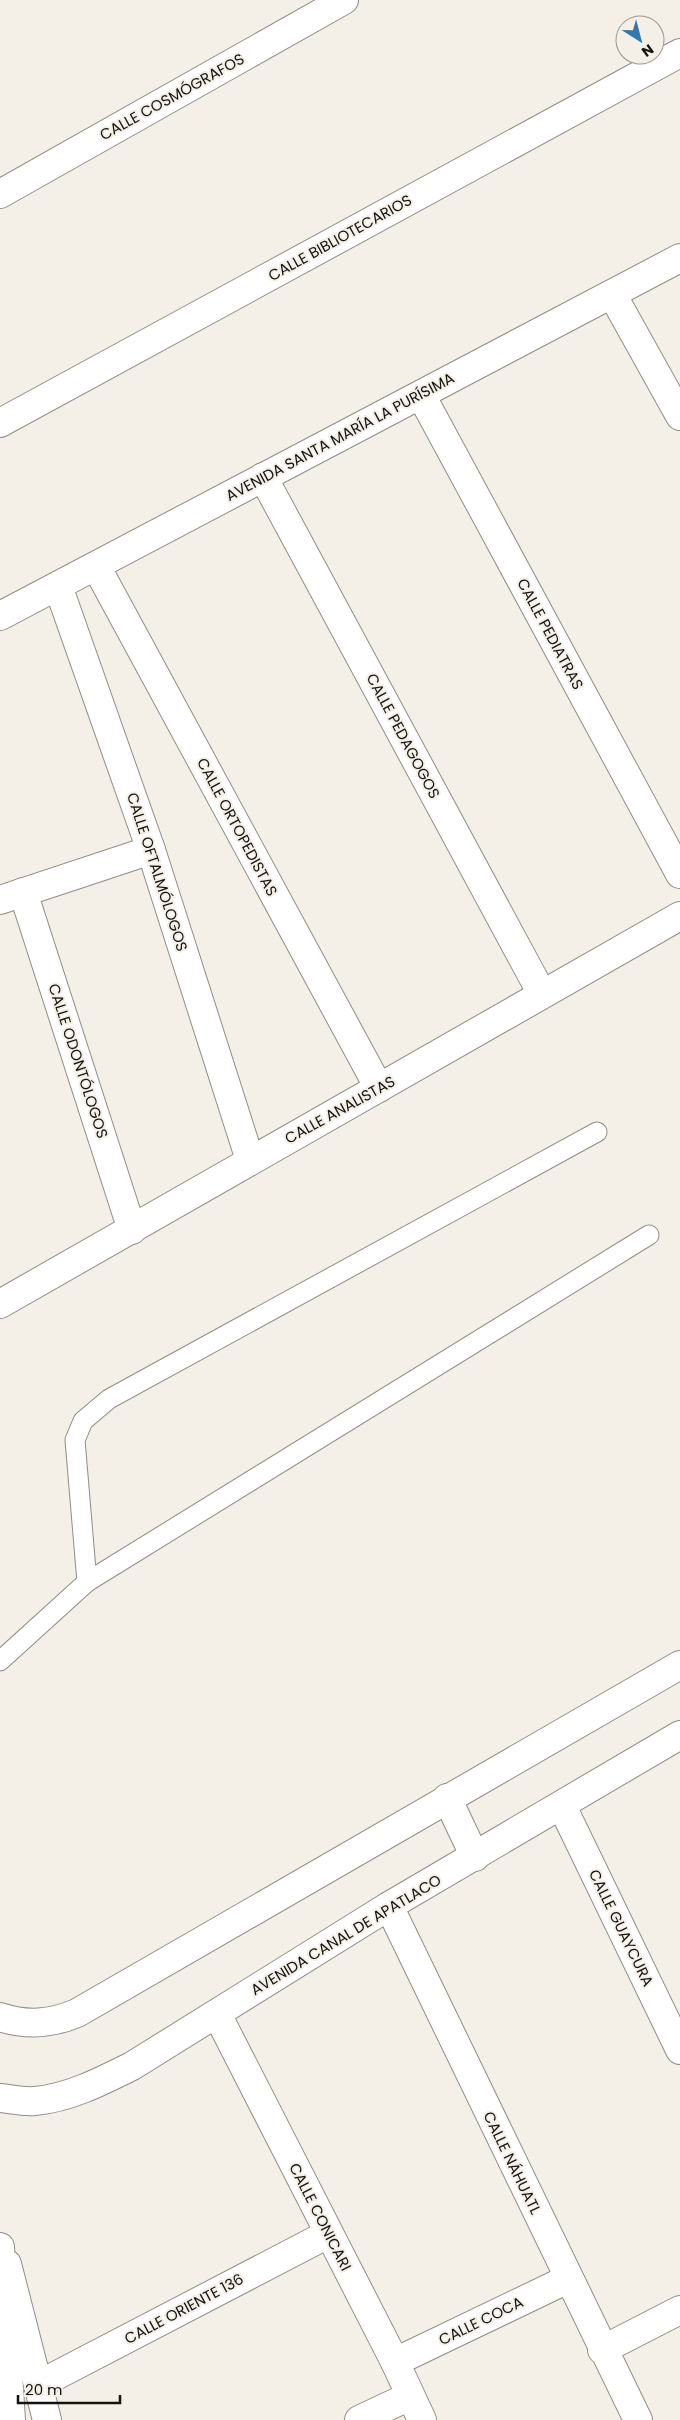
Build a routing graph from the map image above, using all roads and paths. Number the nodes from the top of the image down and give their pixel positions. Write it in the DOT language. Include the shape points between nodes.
graph roads {
  1 [pos="344,0"];
  2 [pos="680,53"];
  3 [pos="0,194"];
  4 [pos="680,258"];
  5 [pos="612,294"];
  6 [pos="421,395"];
  7 [pos="680,416"];
  8 [pos="0,423"];
  9 [pos="264,478"];
  10 [pos="96,566"];
  11 [pos="58,586"];
  12 [pos="0,616"];
  13 [pos="150,850"];
  14 [pos="680,874"];
  15 [pos="12,896"];
  16 [pos="680,916"];
  17 [pos="542,994"];
  18 [pos="379,1088"];
  19 [pos="597,1132"];
  20 [pos="250,1160"];
  21 [pos="132,1230"];
  22 [pos="649,1235"];
  23 [pos="0,1304"];
  24 [pos="87,1582"];
  25 [pos="0,1661"];
  26 [pos="680,1665"];
  27 [pos="677,1743"];
  28 [pos="447,1798"];
  29 [pos="562,1806"];
  30 [pos="475,1856"];
  31 [pos="389,1906"];
  32 [pos="217,2014"];
  33 [pos="0,2017"];
  34 [pos="680,2050"];
  35 [pos="0,2098"];
  36 [pos="328,2234"];
  37 [pos="0,2237"];
  38 [pos="0,2247"];
  39 [pos="568,2279"];
  40 [pos="680,2310"];
  41 [pos="602,2350"];
  42 [pos="395,2362"];
  43 [pos="40,2384"];
  44 [pos="410,2396"];
  45 [pos="11,2420"];
  46 [pos="47,2420"];
  47 [pos="359,2420"];
  48 [pos="422,2420"];
  49 [pos="638,2420"];
  1 -- 3 [label="street, CALLE COSMÓGRAFOS"];
  2 -- 8 [label="street, CALLE BIBLIOTECARIOS"];
  4 -- 5 [label="street, AVENIDA SANTA MARÍA LA PURÍSIMA"];
  5 -- 6 [label="street, AVENIDA SANTA MARÍA LA PURÍSIMA"];
  5 -- 7 [label="street"];
  6 -- 9 [label="street, AVENIDA SANTA MARÍA LA PURÍSIMA"];
  6 -- 14 [label="street, CALLE PEDIATRAS"];
  9 -- 10 [label="street, AVENIDA SANTA MARÍA LA PURÍSIMA"];
  9 -- 17 [label="street, CALLE PEDAGOGOS"];
  10 -- 11 [label="street, AVENIDA SANTA MARÍA LA PURÍSIMA"];
  10 -- 18 [label="street, CALLE ORTOPEDISTAS"];
  11 -- 12 [label="street, AVENIDA SANTA MARÍA LA PURÍSIMA"];
  11 -- 13 [label="street, CALLE OFTALMÓLOGOS"];
  13 -- 15 [label="street"];
  13 -- 20 [label="street, CALLE OFTALMÓLOGOS"];
  15 -- 21 [label="street, CALLE ODONTÓLOGOS"];
  16 -- 17 [label="street, CALLE ANALISTAS"];
  17 -- 18 [label="street, CALLE ANALISTAS"];
  18 -- 20 [label="street, CALLE ANALISTAS"];
  19 -- 24 [label="lane" via="117,1394 83,1421 75,1440"];
  20 -- 21 [label="street, CALLE ANALISTAS"];
  21 -- 23 [label="street, CALLE ANALISTAS"];
  22 -- 24 [label="lane"];
  24 -- 25 [label="lane"];
  26 -- 28 [label="street"];
  27 -- 29 [label="street, AVENIDA CANAL DE APATLACO"];
  28 -- 30 [label="street"];
  28 -- 33 [label="street" via="78,2013 38,2023"];
  29 -- 30 [label="street, AVENIDA CANAL DE APATLACO"];
  29 -- 34 [label="street, CALLE GUAYCURA"];
  30 -- 31 [label="street, AVENIDA CANAL DE APATLACO"];
  31 -- 32 [label="street, AVENIDA CANAL DE APATLACO"];
  31 -- 39 [label="street, CALLE NÁHUATL"];
  32 -- 35 [label="street, AVENIDA CANAL DE APATLACO" via="132,2066 78,2091 34,2101"];
  32 -- 36 [label="street, CALLE CONICARI"];
  36 -- 42 [label="street, CALLE CONICARI"];
  36 -- 43 [label="street, CALLE ORIENTE 136"];
  37 -- 43 [label="street"];
  38 -- 45 [label="street"];
  39 -- 41 [label="street, CALLE NÁHUATL"];
  39 -- 42 [label="street, CALLE COCA"];
  40 -- 41 [label="street"];
  41 -- 49 [label="street, CALLE NÁHUATL"];
  42 -- 44 [label="street, CALLE CONICARI"];
  43 -- 46 [label="street"];
  44 -- 47 [label="street"];
  44 -- 48 [label="street, CALLE CONICARI"];
}
